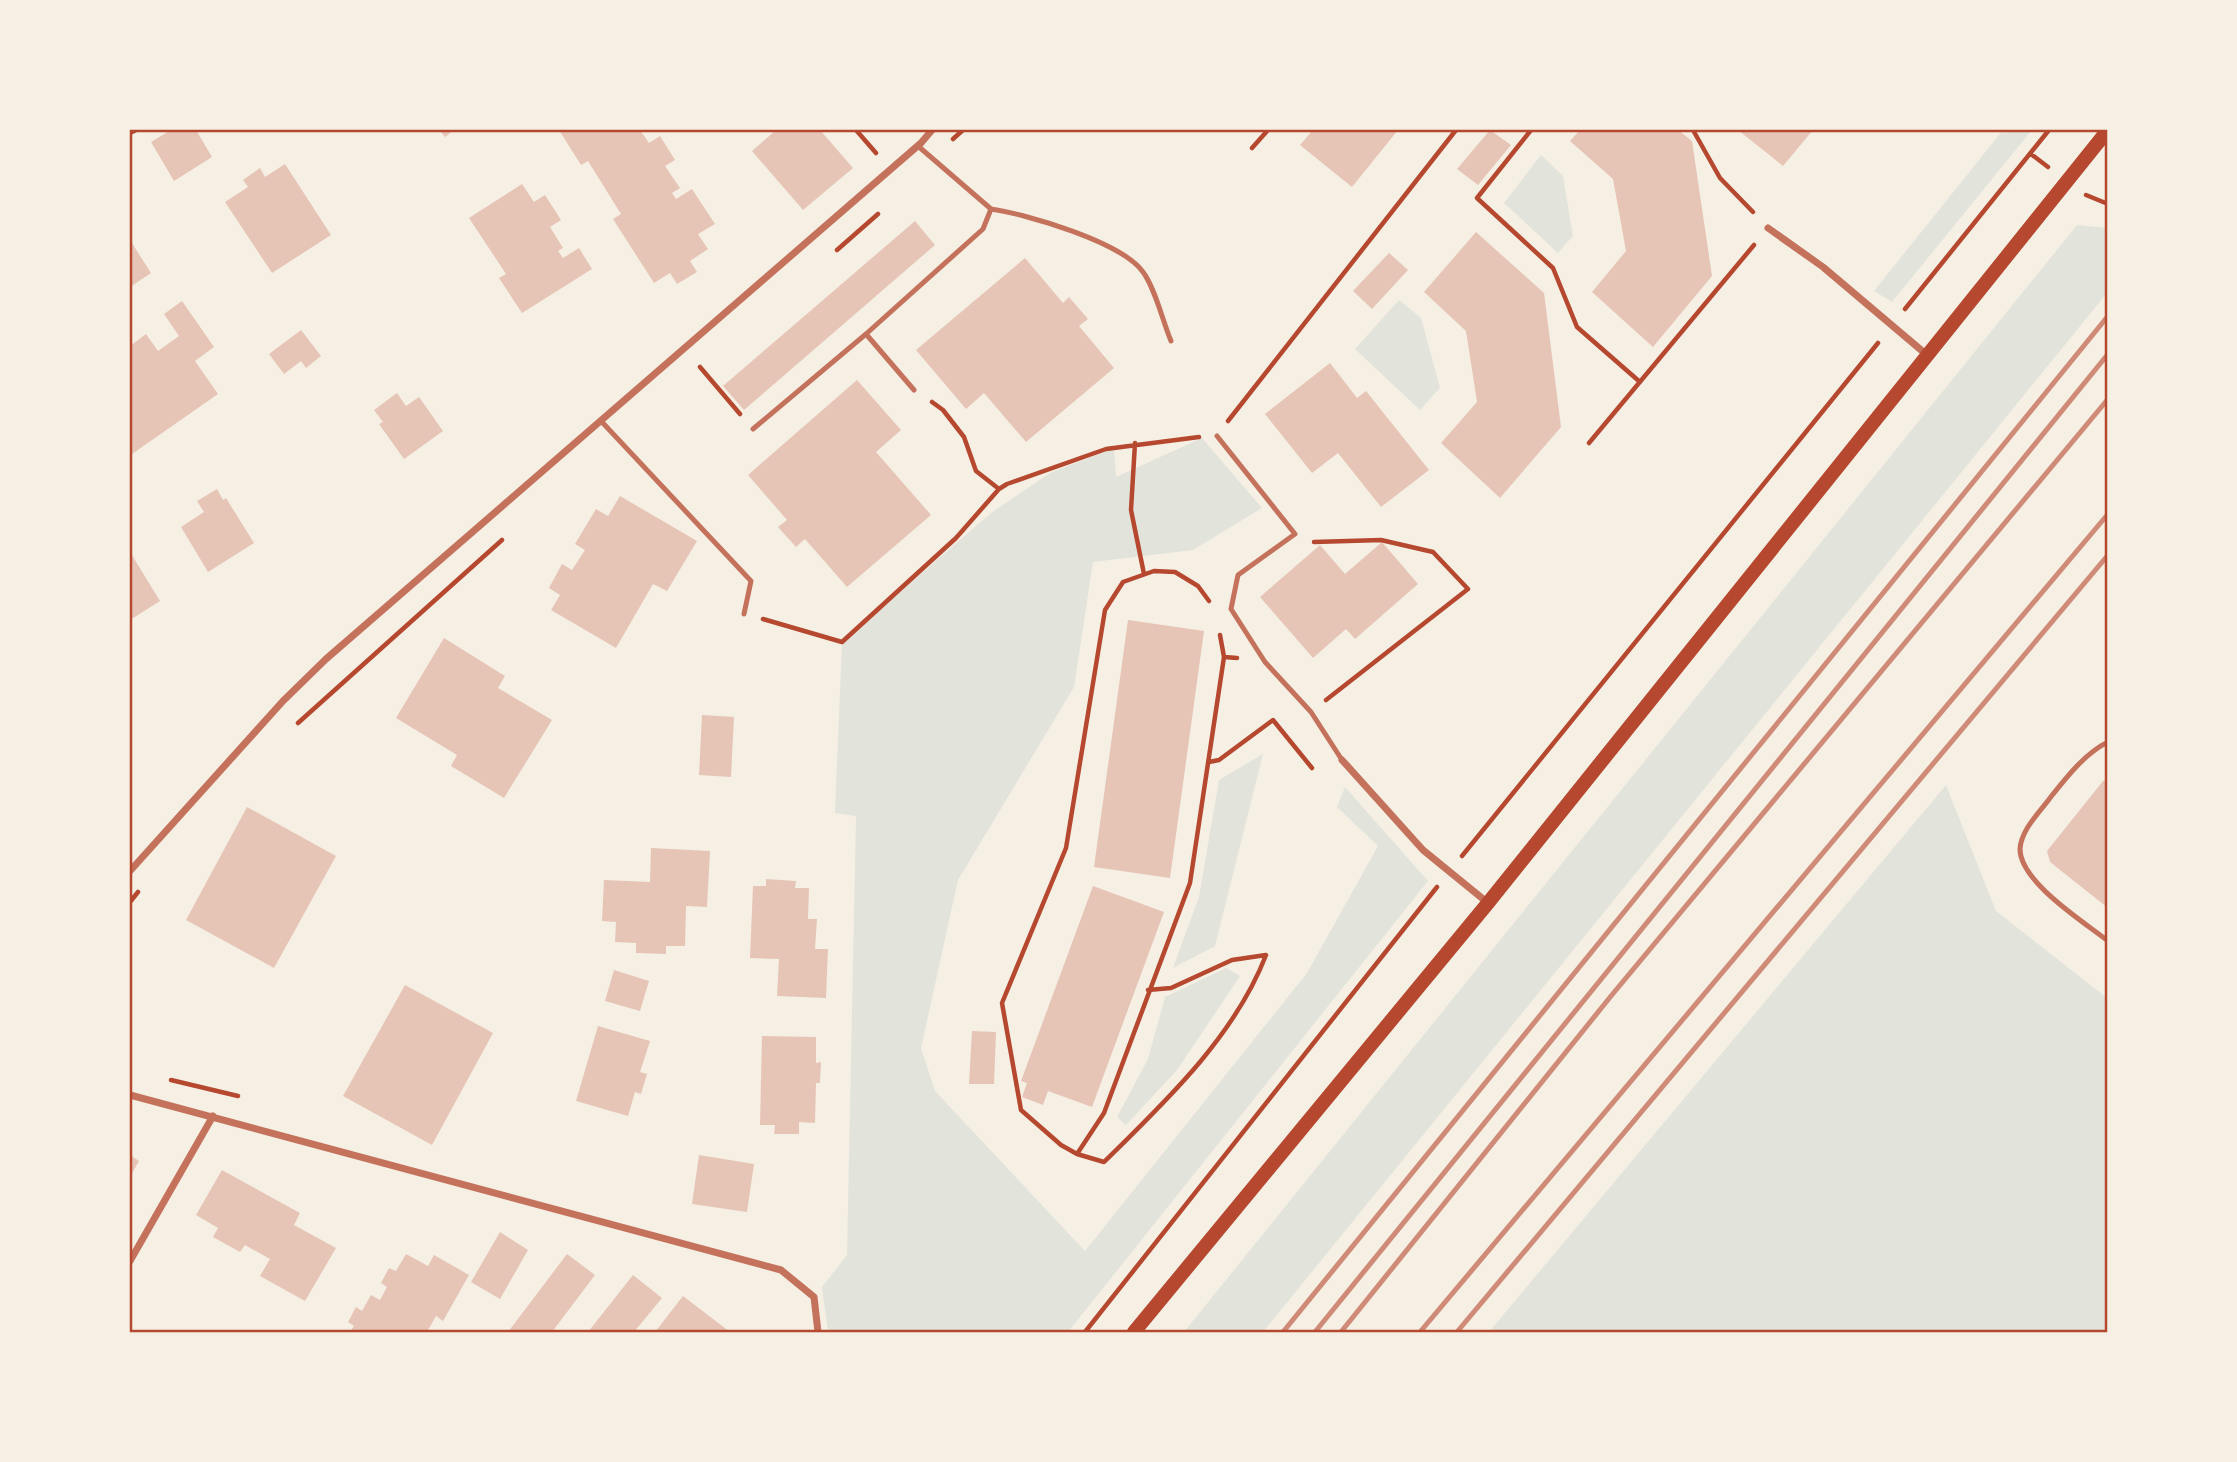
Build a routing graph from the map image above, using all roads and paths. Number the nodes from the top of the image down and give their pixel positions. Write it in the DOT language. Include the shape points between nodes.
graph roads {
  1 [pos="136,130"];
  2 [pos="932,130"];
  3 [pos="963,130"];
  4 [pos="1268,130"];
  5 [pos="1456,130"];
  6 [pos="1531,130"];
  7 [pos="1693,130"];
  8 [pos="2049,130"];
  9 [pos="2108,130"];
  10 [pos="130,133"];
  11 [pos="918,146"];
  12 [pos="1252,148"];
  13 [pos="932,160"];
  14 [pos="887,205"];
  15 [pos="991,209"];
  16 [pos="1769,228"];
  17 [pos="831,255"];
  18 [pos="1892,325"];
  19 [pos="866,334"];
  20 [pos="1171,341"];
  21 [pos="1927,355"];
  22 [pos="710,358"];
  23 [pos="700,367"];
  24 [pos="690,376"];
  25 [pos="1640,382"];
  26 [pos="914,390"];
  27 [pos="601,421"];
  28 [pos="753,429"];
  29 [pos="1217,436"];
  30 [pos="1135,443"];
  31 [pos="1589,443"];
  32 [pos="999,489"];
  33 [pos="1294,534"];
  34 [pos="505,538"];
  35 [pos="1144,574"];
  36 [pos="1216,609"];
  37 [pos="744,614"];
  38 [pos="1220,633"];
  39 [pos="1224,657"];
  40 [pos="1265,662"];
  41 [pos="1311,712"];
  42 [pos="290,731"];
  43 [pos="2108,743"];
  44 [pos="1342,760"];
  45 [pos="1209,762"];
  46 [pos="1312,768"];
  47 [pos="130,871"];
  48 [pos="1448,872"];
  49 [pos="139,892"];
  50 [pos="130,902"];
  51 [pos="1488,904"];
  52 [pos="2108,941"];
  53 [pos="1148,990"];
  54 [pos="166,1078"];
  55 [pos="130,1095"];
  56 [pos="239,1096"];
  57 [pos="213,1116"];
  58 [pos="1077,1154"];
  59 [pos="130,1261"];
  60 [pos="818,1332"];
  61 [pos="1085,1332"];
  62 [pos="1134,1332"];
  1 -- 10 [label="path"];
  2 -- 11 [label="street"];
  3 -- 13 [label="path"];
  4 -- 12 [label="path"];
  5 -- 29 [label="path"];
  6 -- 25 [label="path" via="1477,198 1553,268 1577,327"];
  7 -- 16 [label="path" via="1720,178"];
  8 -- 18 [label="path"];
  9 -- 21 [label="main road"];
  11 -- 13 [label="lane"];
  11 -- 27 [label="street"];
  13 -- 15 [label="lane"];
  14 -- 17 [label="path"];
  15 -- 19 [label="lane" via="982,229"];
  15 -- 20 [label="lane" via="1020,214 1097,242 1143,271"];
  16 -- 18 [label="street"];
  16 -- 25 [label="path"];
  18 -- 21 [label="street"];
  18 -- 48 [label="path"];
  19 -- 26 [label="lane"];
  19 -- 28 [label="lane"];
  21 -- 51 [label="main road"];
  22 -- 23 [label="path"];
  23 -- 24 [label="path"];
  23 -- 28 [label="path"];
  25 -- 31 [label="path"];
  26 -- 32 [label="path" via="943,410 964,438 976,471"];
  27 -- 37 [label="lane" via="751,581"];
  27 -- 47 [label="street" via="282,701"];
  29 -- 30 [label="path"];
  29 -- 33 [label="lane"];
  30 -- 32 [label="path" via="1106,449"];
  30 -- 35 [label="path" via="1131,510"];
  32 -- 37 [label="path" via="956,538 842,642"];
  33 -- 40 [label="lane" via="1238,575 1231,609"];
  33 -- 41 [label="path" via="1307,542 1381,540 1433,552 1468,589"];
  34 -- 42 [label="path"];
  35 -- 36 [label="path" via="1175,572 1198,586"];
  35 -- 58 [label="path" via="1123,582 1105,610 1066,848 1002,1003 1021,1110"];
  38 -- 39 [label="path"];
  39 -- 40 [label="path"];
  39 -- 45 [label="path"];
  40 -- 41 [label="lane"];
  41 -- 44 [label="lane"];
  43 -- 52 [label="lane" via="2098,747 2061,784 2025,831 2020,850 2027,870 2047,893"];
  44 -- 48 [label="street"];
  45 -- 46 [label="path" via="1219,760 1273,720"];
  45 -- 53 [label="path" via="1190,883"];
  48 -- 51 [label="street"];
  48 -- 61 [label="path"];
  49 -- 50 [label="path"];
  51 -- 62 [label="main road"];
  53 -- 58 [label="path" via="1104,1112"];
  53 -- 58 [label="path" via="1171,988 1232,960 1266,955 1255,984 1163,1104 1104,1162"];
  54 -- 56 [label="path"];
  55 -- 57 [label="street"];
  57 -- 59 [label="street"];
  57 -- 60 [label="street" via="781,1270 814,1297"];
}
